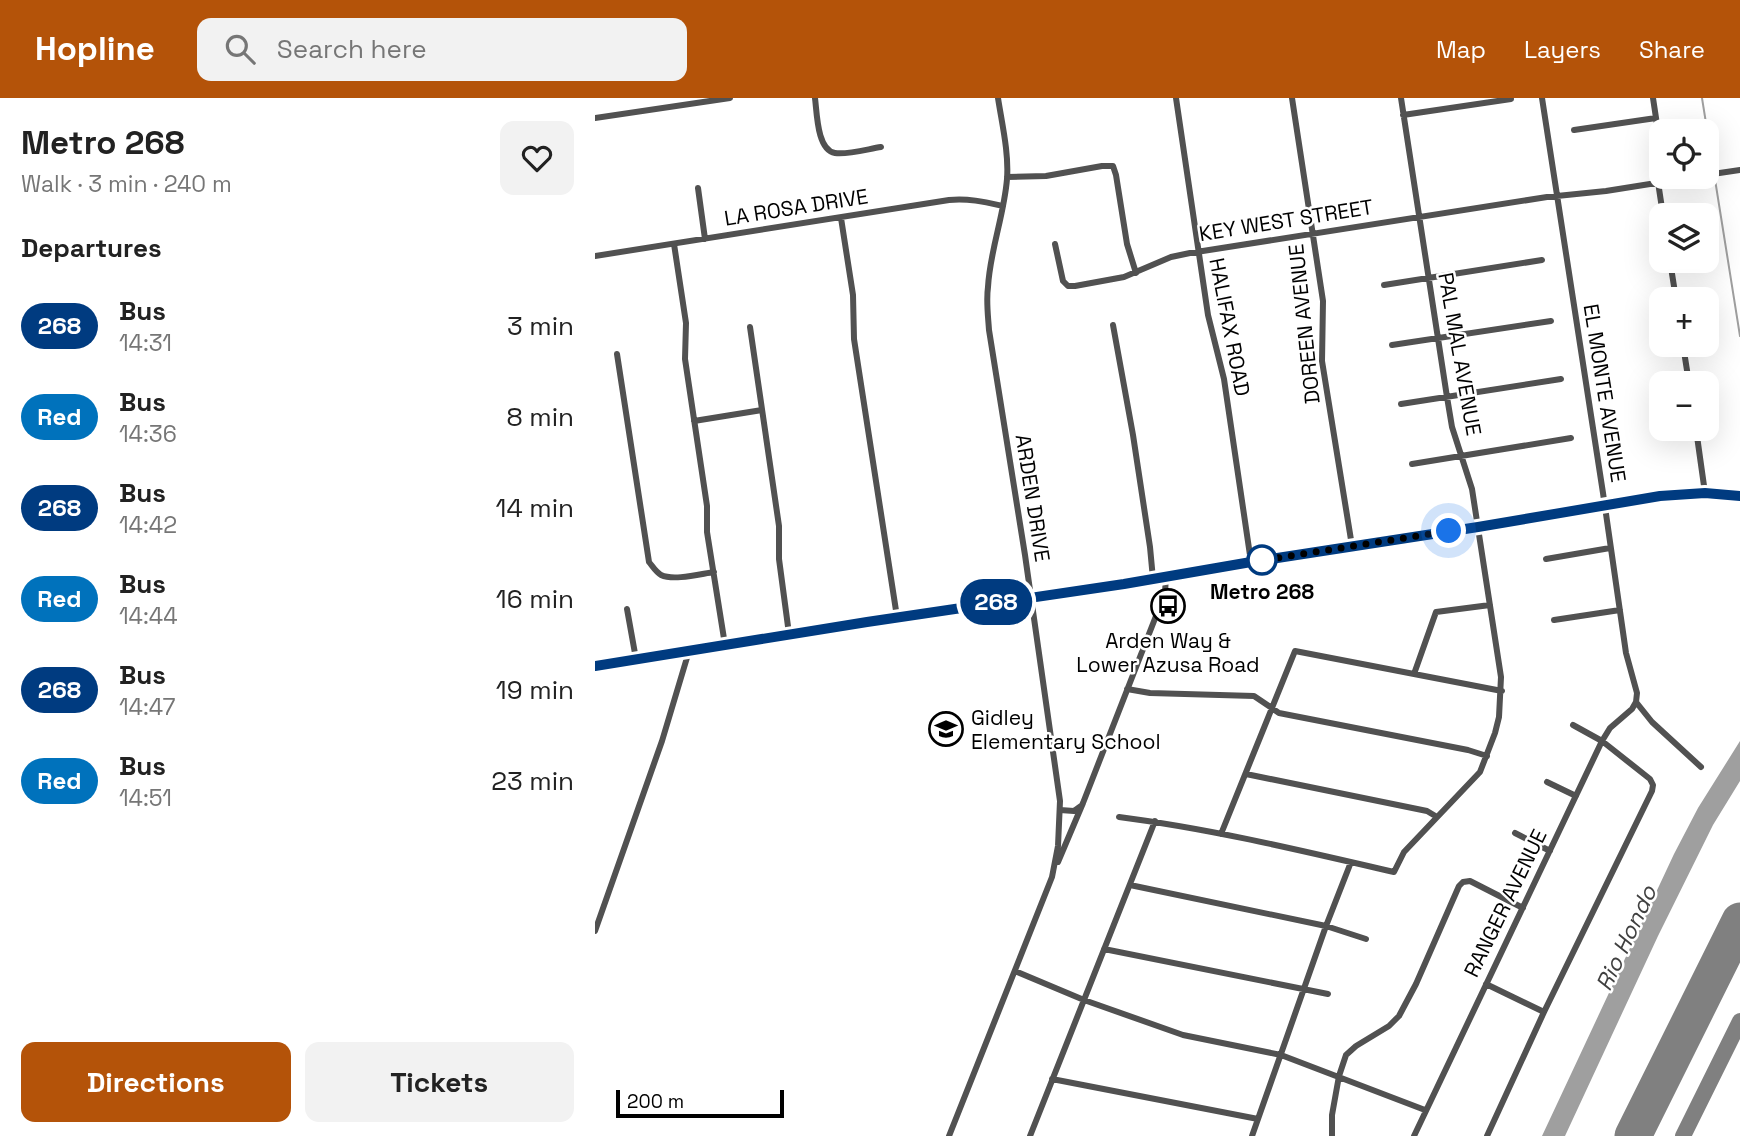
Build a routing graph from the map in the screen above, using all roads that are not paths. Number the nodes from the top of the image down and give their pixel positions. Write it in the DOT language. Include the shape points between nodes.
graph roads {
  1 [pos="730,98"];
  2 [pos="815,98"];
  3 [pos="998,98"];
  4 [pos="1176,98"];
  5 [pos="1291,98"];
  6 [pos="1401,98"];
  7 [pos="1542,98"];
  8 [pos="1653,98"];
  9 [pos="1511,99"];
  10 [pos="1403,115"];
  11 [pos="595,118"];
  12 [pos="1656,118"];
  13 [pos="1574,130"];
  14 [pos="881,147"];
  15 [pos="1740,170"];
  16 [pos="1719,173"];
  17 [pos="1007,177"];
  18 [pos="1649,183"];
  19 [pos="698,188"];
  20 [pos="1557,195"];
  21 [pos="1003,206"];
  22 [pos="1419,217"];
  23 [pos="841,218"];
  24 [pos="1312,233"];
  25 [pos="705,239"];
  26 [pos="674,244"];
  27 [pos="1055,244"];
  28 [pos="1198,251"];
  29 [pos="595,256"];
  30 [pos="1542,260"];
  31 [pos="1136,273"];
  32 [pos="1428,278"];
  33 [pos="1384,285"];
  34 [pos="1551,321"];
  35 [pos="1113,325"];
  36 [pos="750,327"];
  37 [pos="1438,337"];
  38 [pos="1392,345"];
  39 [pos="617,354"];
  40 [pos="1561,379"];
  41 [pos="1447,397"];
  42 [pos="1401,404"];
  43 [pos="762,410"];
  44 [pos="694,421"];
  45 [pos="1571,438"];
  46 [pos="1698,441"];
  47 [pos="1461,456"];
  48 [pos="1412,464"];
  49 [pos="1705,493"];
  50 [pos="1740,496"];
  51 [pos="1605,506"];
  52 [pos="1478,527"];
  53 [pos="1352,547"];
  54 [pos="1610,548"];
  55 [pos="1546,559"];
  56 [pos="1251,562"];
  57 [pos="714,572"];
  58 [pos="1166,576"];
  59 [pos="1153,579"];
  60 [pos="1030,597"];
  61 [pos="1490,605"];
  62 [pos="627,609"];
  63 [pos="1620,610"];
  64 [pos="897,617"];
  65 [pos="1554,620"];
  66 [pos="789,634"];
  67 [pos="725,645"];
  68 [pos="689,651"];
  69 [pos="636,659"];
  70 [pos="595,666"];
  71 [pos="1414,674"];
  72 [pos="1128,689"];
  73 [pos="1502,691"];
  74 [pos="1636,702"];
  75 [pos="1272,708"];
  76 [pos="1573,725"];
  77 [pos="1602,740"];
  78 [pos="1487,756"];
  79 [pos="1701,767"];
  80 [pos="1246,774"];
  81 [pos="1547,782"];
  82 [pos="1576,796"];
  83 [pos="1082,804"];
  84 [pos="1060,810"];
  85 [pos="1119,817"];
  86 [pos="1437,817"];
  87 [pos="1155,821"];
  88 [pos="1515,833"];
  89 [pos="1221,834"];
  90 [pos="1550,851"];
  91 [pos="1352,862"];
  92 [pos="1052,877"];
  93 [pos="1130,885"];
  94 [pos="1523,908"];
  95 [pos="1327,926"];
  96 [pos="595,931"];
  97 [pos="1366,939"];
  98 [pos="1104,949"];
  99 [pos="1015,971"];
  100 [pos="1486,984"];
  101 [pos="1303,990"];
  102 [pos="1328,994"];
  103 [pos="1083,1000"];
  104 [pos="1544,1013"];
  105 [pos="1281,1055"];
  106 [pos="1339,1076"];
  107 [pos="1052,1079"];
  108 [pos="1425,1110"];
  109 [pos="1258,1119"];
  110 [pos="949,1136"];
  111 [pos="1030,1136"];
  112 [pos="1252,1136"];
  113 [pos="1332,1136"];
  114 [pos="1414,1136"];
  115 [pos="1487,1136"];
  1 -- 11 [label="street"];
  2 -- 14 [label="street" via="827,150"];
  3 -- 17 [label="street, ARDEN DRIVE"];
  4 -- 28 [label="street, HALIFAX ROAD"];
  5 -- 24 [label="street, DOREEN AVENUE"];
  6 -- 10 [label="street, PAL MAL AVENUE"];
  7 -- 20 [label="street, EL MONTE AVENUE"];
  8 -- 12 [label="street"];
  9 -- 10 [label="street"];
  10 -- 22 [label="street, PAL MAL AVENUE"];
  12 -- 13 [label="street"];
  15 -- 16 [label="street"];
  17 -- 21 [label="street, ARDEN DRIVE"];
  17 -- 31 [label="street" via="1113,166"];
  18 -- 20 [label="street, KEY WEST STREET"];
  19 -- 25 [label="street"];
  20 -- 22 [label="street, KEY WEST STREET"];
  20 -- 51 [label="street, EL MONTE AVENUE"];
  21 -- 23 [label="street, LA ROSA DRIVE" via="963,199"];
  21 -- 60 [label="street, ARDEN DRIVE" via="987,304"];
  22 -- 24 [label="street, KEY WEST STREET"];
  22 -- 32 [label="street, PAL MAL AVENUE"];
  23 -- 25 [label="street, LA ROSA DRIVE"];
  23 -- 64 [label="street" via="853,295 854,339"];
  24 -- 28 [label="street, KEY WEST STREET"];
  24 -- 53 [label="street, DOREEN AVENUE" via="1323,301 1322,360"];
  25 -- 26 [label="street, LA ROSA DRIVE"];
  26 -- 29 [label="street, LA ROSA DRIVE"];
  26 -- 44 [label="street"];
  27 -- 31 [label="street, KEY WEST STREET" via="1068,286"];
  28 -- 31 [label="street, KEY WEST STREET"];
  28 -- 56 [label="street, HALIFAX ROAD" via="1224,379"];
  30 -- 32 [label="street"];
  32 -- 33 [label="street"];
  32 -- 37 [label="street, PAL MAL AVENUE"];
  34 -- 37 [label="street"];
  35 -- 59 [label="street"];
  36 -- 43 [label="street"];
  37 -- 38 [label="street"];
  37 -- 41 [label="street, PAL MAL AVENUE"];
  39 -- 57 [label="street" via="649,562 662,575 672,577"];
  40 -- 41 [label="street"];
  41 -- 42 [label="street"];
  41 -- 47 [label="street, PAL MAL AVENUE"];
  43 -- 44 [label="street"];
  43 -- 66 [label="street"];
  44 -- 57 [label="street"];
  45 -- 47 [label="street"];
  46 -- 49 [label="street"];
  47 -- 48 [label="street"];
  47 -- 52 [label="street, PAL MAL AVENUE"];
  49 -- 50 [label="main road"];
  49 -- 51 [label="main road"];
  51 -- 52 [label="main road"];
  51 -- 54 [label="street, EL MONTE AVENUE"];
  52 -- 53 [label="main road"];
  52 -- 61 [label="street, PAL MAL AVENUE"];
  53 -- 56 [label="main road"];
  54 -- 55 [label="street"];
  54 -- 63 [label="street, EL MONTE AVENUE"];
  56 -- 58 [label="main road"];
  57 -- 67 [label="street"];
  58 -- 59 [label="main road"];
  58 -- 72 [label="street" via="1165,593"];
  59 -- 60 [label="main road"];
  60 -- 64 [label="main road"];
  60 -- 84 [label="street, ARDEN DRIVE"];
  61 -- 71 [label="street" via="1436,612"];
  61 -- 73 [label="street, PAL MAL AVENUE"];
  62 -- 69 [label="street"];
  63 -- 65 [label="street"];
  63 -- 74 [label="street, EL MONTE AVENUE"];
  64 -- 66 [label="main road"];
  66 -- 67 [label="main road"];
  67 -- 68 [label="main road"];
  68 -- 69 [label="main road"];
  68 -- 96 [label="street"];
  69 -- 70 [label="main road"];
  71 -- 73 [label="street"];
  71 -- 75 [label="street" via="1295,651"];
  72 -- 75 [label="street" via="1150,694 1254,696"];
  72 -- 83 [label="street"];
  73 -- 78 [label="street, PAL MAL AVENUE"];
  74 -- 77 [label="street, RANGER AVENUE"];
  74 -- 79 [label="street"];
  75 -- 78 [label="street"];
  75 -- 80 [label="street"];
  76 -- 77 [label="street"];
  77 -- 82 [label="street, RANGER AVENUE"];
  77 -- 104 [label="street" via="1650,779 1652,791"];
  78 -- 86 [label="street, PAL MAL AVENUE" via="1480,772"];
  80 -- 86 [label="street" via="1427,811"];
  80 -- 89 [label="street"];
  81 -- 82 [label="street"];
  82 -- 90 [label="street, RANGER AVENUE"];
  83 -- 84 [label="street" via="1073,811"];
  83 -- 92 [label="street"];
  84 -- 92 [label="street, ARDEN DRIVE"];
  85 -- 87 [label="street"];
  86 -- 91 [label="street, PAL MAL AVENUE" via="1405,852 1394,872"];
  87 -- 89 [label="street"];
  87 -- 93 [label="street"];
  88 -- 90 [label="street"];
  89 -- 91 [label="street"];
  90 -- 94 [label="street, RANGER AVENUE"];
  91 -- 95 [label="street"];
  92 -- 99 [label="street, ARDEN DRIVE"];
  93 -- 95 [label="street"];
  93 -- 98 [label="street"];
  94 -- 100 [label="street, RANGER AVENUE"];
  94 -- 106 [label="street" via="1470,881 1463,882 1399,1016 1346,1055"];
  95 -- 97 [label="street"];
  95 -- 101 [label="street"];
  98 -- 101 [label="street"];
  98 -- 103 [label="street"];
  99 -- 103 [label="street"];
  99 -- 110 [label="street, ARDEN DRIVE"];
  100 -- 104 [label="street"];
  100 -- 108 [label="street, RANGER AVENUE"];
  101 -- 102 [label="street"];
  101 -- 105 [label="street"];
  103 -- 105 [label="street" via="1183,1035"];
  103 -- 107 [label="street"];
  104 -- 115 [label="street"];
  105 -- 106 [label="street"];
  105 -- 109 [label="street"];
  106 -- 108 [label="street"];
  106 -- 113 [label="street"];
  107 -- 109 [label="street"];
  107 -- 111 [label="street"];
  108 -- 114 [label="street, RANGER AVENUE"];
  109 -- 112 [label="street"];
}
